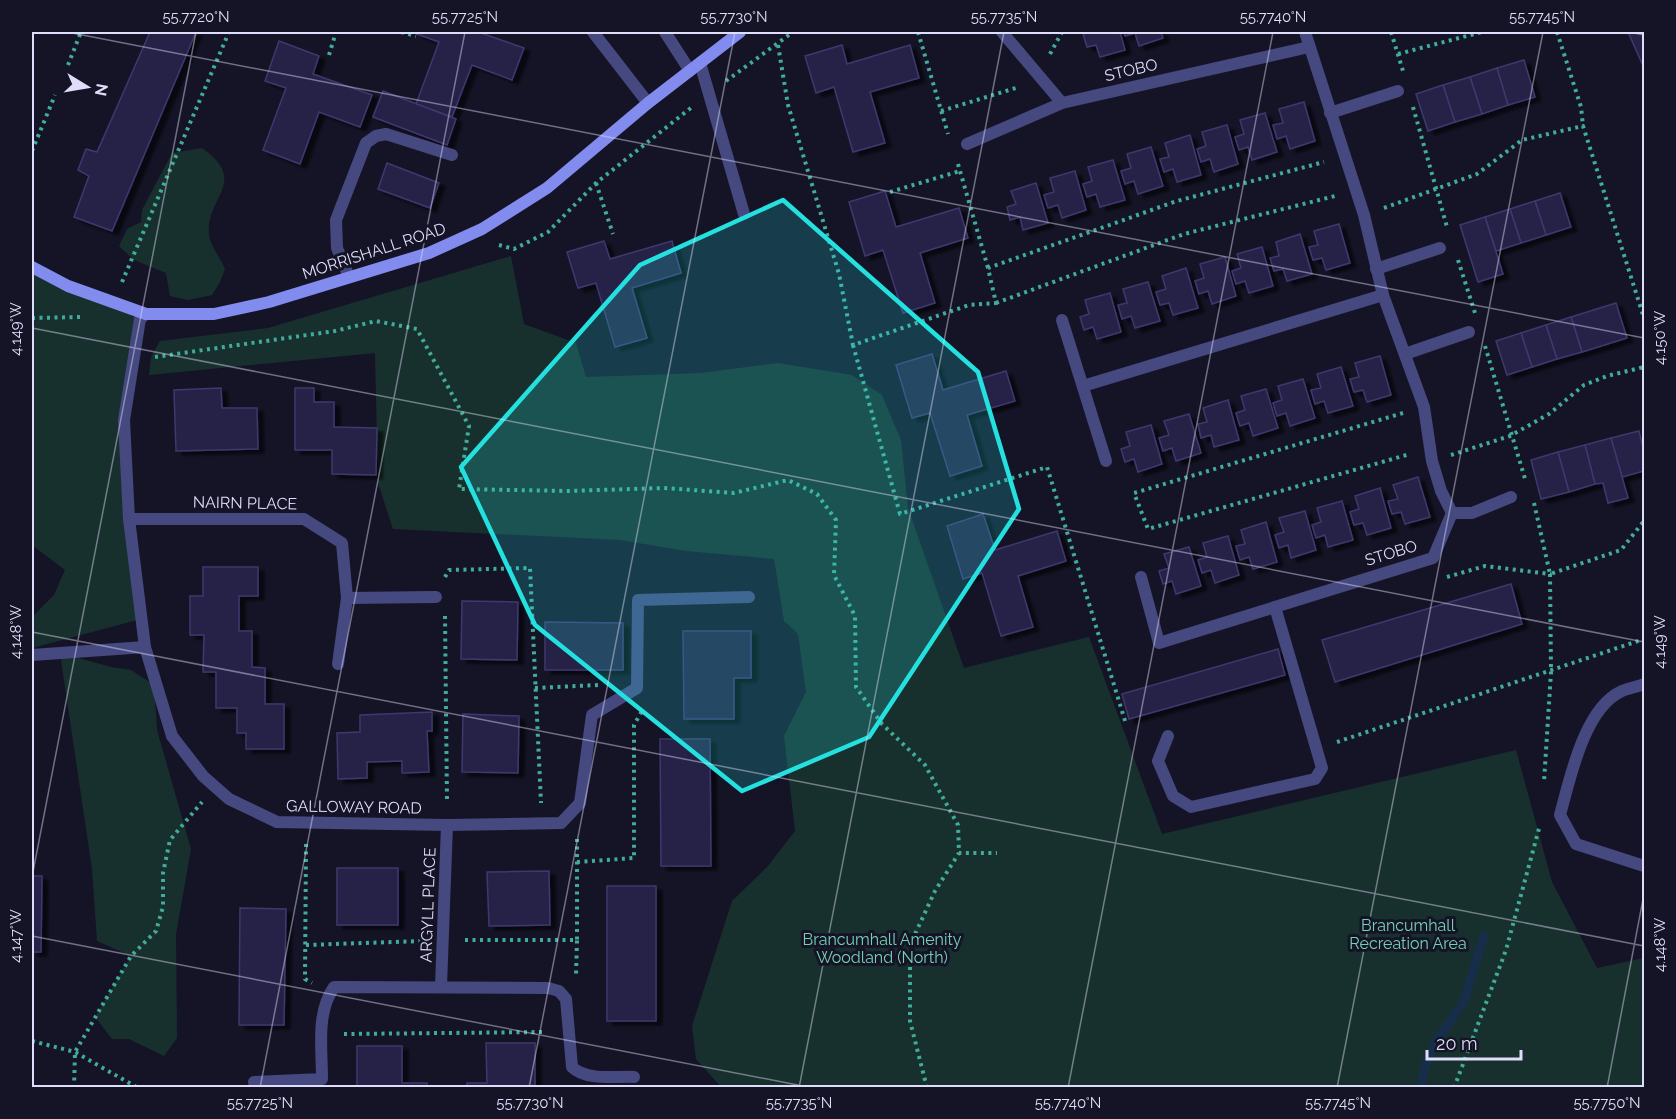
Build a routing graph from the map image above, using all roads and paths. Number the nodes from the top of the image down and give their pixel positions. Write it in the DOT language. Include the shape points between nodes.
graph roads {
  1 [pos="81,32"];
  2 [pos="230,32"];
  3 [pos="336,32"];
  4 [pos="401,32"];
  5 [pos="593,32"];
  6 [pos="665,32"];
  7 [pos="740,32"];
  8 [pos="793,32"];
  9 [pos="1002,32"];
  10 [pos="1305,32"];
  11 [pos="1391,32"];
  12 [pos="1482,32"];
  13 [pos="1557,32"];
  14 [pos="416,36"];
  15 [pos="778,45"];
  16 [pos="1309,47"];
  17 [pos="1398,54"];
  18 [pos="329,55"];
  19 [pos="68,65"];
  20 [pos="695,67"];
  21 [pos="1038,74"];
  22 [pos="1404,77"];
  23 [pos="1398,91"];
  24 [pos="709,94"];
  25 [pos="55,95"];
  26 [pos="1411,100"];
  27 [pos="648,103"];
  28 [pos="1062,103"];
  29 [pos="941,111"];
  30 [pos="1330,112"];
  31 [pos="1583,126"];
  32 [pos="967,144"];
  33 [pos="32,151"];
  34 [pos="452,155"];
  35 [pos="1345,157"];
  36 [pos="960,171"];
  37 [pos="596,183"];
  38 [pos="1356,190"];
  39 [pos="1436,190"];
  40 [pos="890,192"];
  41 [pos="744,214"];
  42 [pos="1364,215"];
  43 [pos="482,229"];
  44 [pos="1449,232"];
  45 [pos="613,234"];
  46 [pos="1440,248"];
  47 [pos="1456,254"];
  48 [pos="32,267"];
  49 [pos="1376,269"];
  50 [pos="349,277"];
  51 [pos="1383,296"];
  52 [pos="113,303"];
  53 [pos="996,303"];
  54 [pos="146,314"];
  55 [pos="1644,318"];
  56 [pos="1477,319"];
  57 [pos="1062,320"];
  58 [pos="1469,332"];
  59 [pos="1483,341"];
  60 [pos="853,345"];
  61 [pos="1405,354"];
  62 [pos="151,357"];
  63 [pos="1644,367"];
  64 [pos="1083,386"];
  65 [pos="1424,407"];
  66 [pos="1510,436"];
  67 [pos="1431,454"];
  68 [pos="1106,461"];
  69 [pos="1529,489"];
  70 [pos="1511,497"];
  71 [pos="1532,499"];
  72 [pos="1452,513"];
  73 [pos="129,519"];
  74 [pos="1644,521"];
  75 [pos="1424,561"];
  76 [pos="1550,574"];
  77 [pos="1141,577"];
  78 [pos="436,597"];
  79 [pos="748,597"];
  80 [pos="347,598"];
  81 [pos="1275,607"];
  82 [pos="1644,639"];
  83 [pos="145,647"];
  84 [pos="32,655"];
  85 [pos="338,664"];
  86 [pos="1551,672"];
  87 [pos="1644,684"];
  88 [pos="536,688"];
  89 [pos="620,698"];
  90 [pos="645,706"];
  91 [pos="1126,724"];
  92 [pos="1168,736"];
  93 [pos="1317,749"];
  94 [pos="203,776"];
  95 [pos="1543,788"];
  96 [pos="565,820"];
  97 [pos="306,822"];
  98 [pos="541,823"];
  99 [pos="1541,823"];
  100 [pos="447,825"];
  101 [pos="959,853"];
  102 [pos="997,853"];
  103 [pos="577,862"];
  104 [pos="1644,866"];
  105 [pos="443,940"];
  106 [pos="577,940"];
  107 [pos="306,945"];
  108 [pos="441,986"];
  109 [pos="561,994"];
  110 [pos="328,996"];
  111 [pos="337,1034"];
  112 [pos="32,1041"];
  113 [pos="550,1043"];
  114 [pos="75,1052"];
  115 [pos="634,1077"];
  116 [pos="254,1082"];
  117 [pos="74,1088"];
  118 [pos="138,1088"];
  119 [pos="927,1088"];
  120 [pos="1454,1088"];
  1 -- 19 [label="path"];
  2 -- 52 [label="path"];
  3 -- 18 [label="path"];
  4 -- 14 [label="path"];
  5 -- 27 [label="street"];
  6 -- 20 [label="street"];
  7 -- 20 [label="street, MORRISHALL ROAD"];
  8 -- 15 [label="path"];
  9 -- 21 [label="street"];
  10 -- 16 [label="street"];
  11 -- 17 [label="path"];
  12 -- 17 [label="path"];
  13 -- 31 [label="path" via="1581,107"];
  15 -- 24 [label="path"];
  15 -- 60 [label="path" via="788,105 839,274"];
  16 -- 28 [label="street, STOBO"];
  16 -- 30 [label="street"];
  17 -- 22 [label="path"];
  20 -- 24 [label="street"];
  20 -- 27 [label="street, MORRISHALL ROAD"];
  21 -- 28 [label="street"];
  21 -- 29 [label="path" via="1022,86"];
  23 -- 30 [label="street"];
  24 -- 37 [label="path"];
  24 -- 41 [label="street"];
  25 -- 33 [label="path"];
  26 -- 39 [label="path"];
  27 -- 43 [label="street, MORRISHALL ROAD" via="548,188"];
  28 -- 32 [label="street, STOBO"];
  30 -- 35 [label="street"];
  31 -- 39 [label="path" via="1522,140 1477,174"];
  31 -- 55 [label="path"];
  34 -- 50 [label="street" via="386,134 366,143 336,219 337,248"];
  35 -- 38 [label="street"];
  35 -- 53 [label="path" via="1177,201 988,268"];
  36 -- 40 [label="path"];
  37 -- 43 [label="path" via="548,232 514,249 502,247"];
  37 -- 45 [label="path"];
  38 -- 42 [label="street"];
  38 -- 53 [label="path" via="1184,234"];
  39 -- 42 [label="path"];
  39 -- 44 [label="path"];
  42 -- 49 [label="street"];
  43 -- 50 [label="street, MORRISHALL ROAD" via="429,254"];
  46 -- 49 [label="street"];
  47 -- 56 [label="path"];
  48 -- 52 [label="street, MORRISHALL ROAD"];
  49 -- 51 [label="street"];
  50 -- 54 [label="street, MORRISHALL ROAD" via="269,303 214,314"];
  51 -- 61 [label="street"];
  51 -- 64 [label="street"];
  52 -- 54 [label="street, MORRISHALL ROAD"];
  53 -- 60 [label="path" via="969,305"];
  54 -- 73 [label="street, GALLOWAY ROAD" via="140,319 124,420"];
  57 -- 64 [label="street"];
  58 -- 61 [label="street"];
  59 -- 66 [label="path"];
  60 -- 91 [label="path" via="900,514 1047,466"];
  61 -- 65 [label="street"];
  62 -- 101 [label="path" via="335,331 376,321 417,329 469,426 459,489 664,488 734,494 788,480 817,494 836,520 834,575 855,616 856,687 882,724 926,765 958,825"];
  63 -- 66 [label="path" via="1584,385 1549,414"];
  64 -- 68 [label="street"];
  65 -- 67 [label="street"];
  65 -- 67 [label="path" via="1134,493 1148,529"];
  66 -- 67 [label="path"];
  66 -- 69 [label="path"];
  67 -- 72 [label="street"];
  70 -- 72 [label="street" via="1472,513"];
  71 -- 76 [label="path"];
  72 -- 75 [label="street, STOBO" via="1433,558"];
  73 -- 80 [label="street, NAIRN PLACE" via="304,519 342,543"];
  73 -- 83 [label="street, GALLOWAY ROAD"];
  74 -- 76 [label="path" via="1621,550"];
  75 -- 76 [label="path" via="1437,580 1485,566"];
  75 -- 81 [label="street, STOBO"];
  76 -- 86 [label="path"];
  77 -- 81 [label="street, STOBO" via="1159,643"];
  78 -- 80 [label="street"];
  78 -- 88 [label="path" via="449,570 530,568"];
  78 -- 100 [label="path" via="445,610"];
  79 -- 89 [label="street" via="638,600 637,688"];
  80 -- 85 [label="street, NAIRN PLACE"];
  81 -- 93 [label="street"];
  82 -- 86 [label="path"];
  83 -- 84 [label="street"];
  83 -- 94 [label="street, GALLOWAY ROAD" via="171,736"];
  86 -- 93 [label="path" via="1529,676"];
  86 -- 95 [label="path"];
  87 -- 104 [label="street" via="1620,692 1592,718 1560,815 1576,844"];
  88 -- 89 [label="path" via="609,684"];
  88 -- 98 [label="path"];
  89 -- 96 [label="street" via="592,715 580,803"];
  90 -- 103 [label="path" via="634,725 634,858"];
  92 -- 93 [label="street" via="1158,761 1173,796 1191,807 1315,779 1322,768"];
  94 -- 97 [label="street, GALLOWAY ROAD" via="229,799 277,822"];
  94 -- 114 [label="path" via="206,794 199,809 170,840 163,873 163,907 156,931 131,956"];
  96 -- 98 [label="street, GALLOWAY ROAD"];
  96 -- 103 [label="path" via="577,838"];
  97 -- 100 [label="street, GALLOWAY ROAD"];
  97 -- 107 [label="path"];
  98 -- 100 [label="street, GALLOWAY ROAD"];
  99 -- 120 [label="path" via="1506,950"];
  100 -- 105 [label="street, ARGYLL PLACE"];
  101 -- 102 [label="path"];
  101 -- 119 [label="path" via="935,891 910,945 910,1021"];
  103 -- 106 [label="path"];
  105 -- 106 [label="path"];
  105 -- 107 [label="path"];
  105 -- 108 [label="street, ARGYLL PLACE"];
  106 -- 109 [label="path" via="577,974"];
  107 -- 110 [label="path" via="305,979"];
  108 -- 109 [label="street, ARGYLL PLACE" via="530,986"];
  108 -- 110 [label="street, ARGYLL PLACE" via="334,987"];
  109 -- 115 [label="street" via="566,999 569,1017 572,1067 588,1075"];
  110 -- 116 [label="street" via="322,1018 322,1078"];
  111 -- 113 [label="path" via="549,1032"];
  112 -- 114 [label="path"];
  114 -- 117 [label="path"];
  114 -- 118 [label="path"];
}
